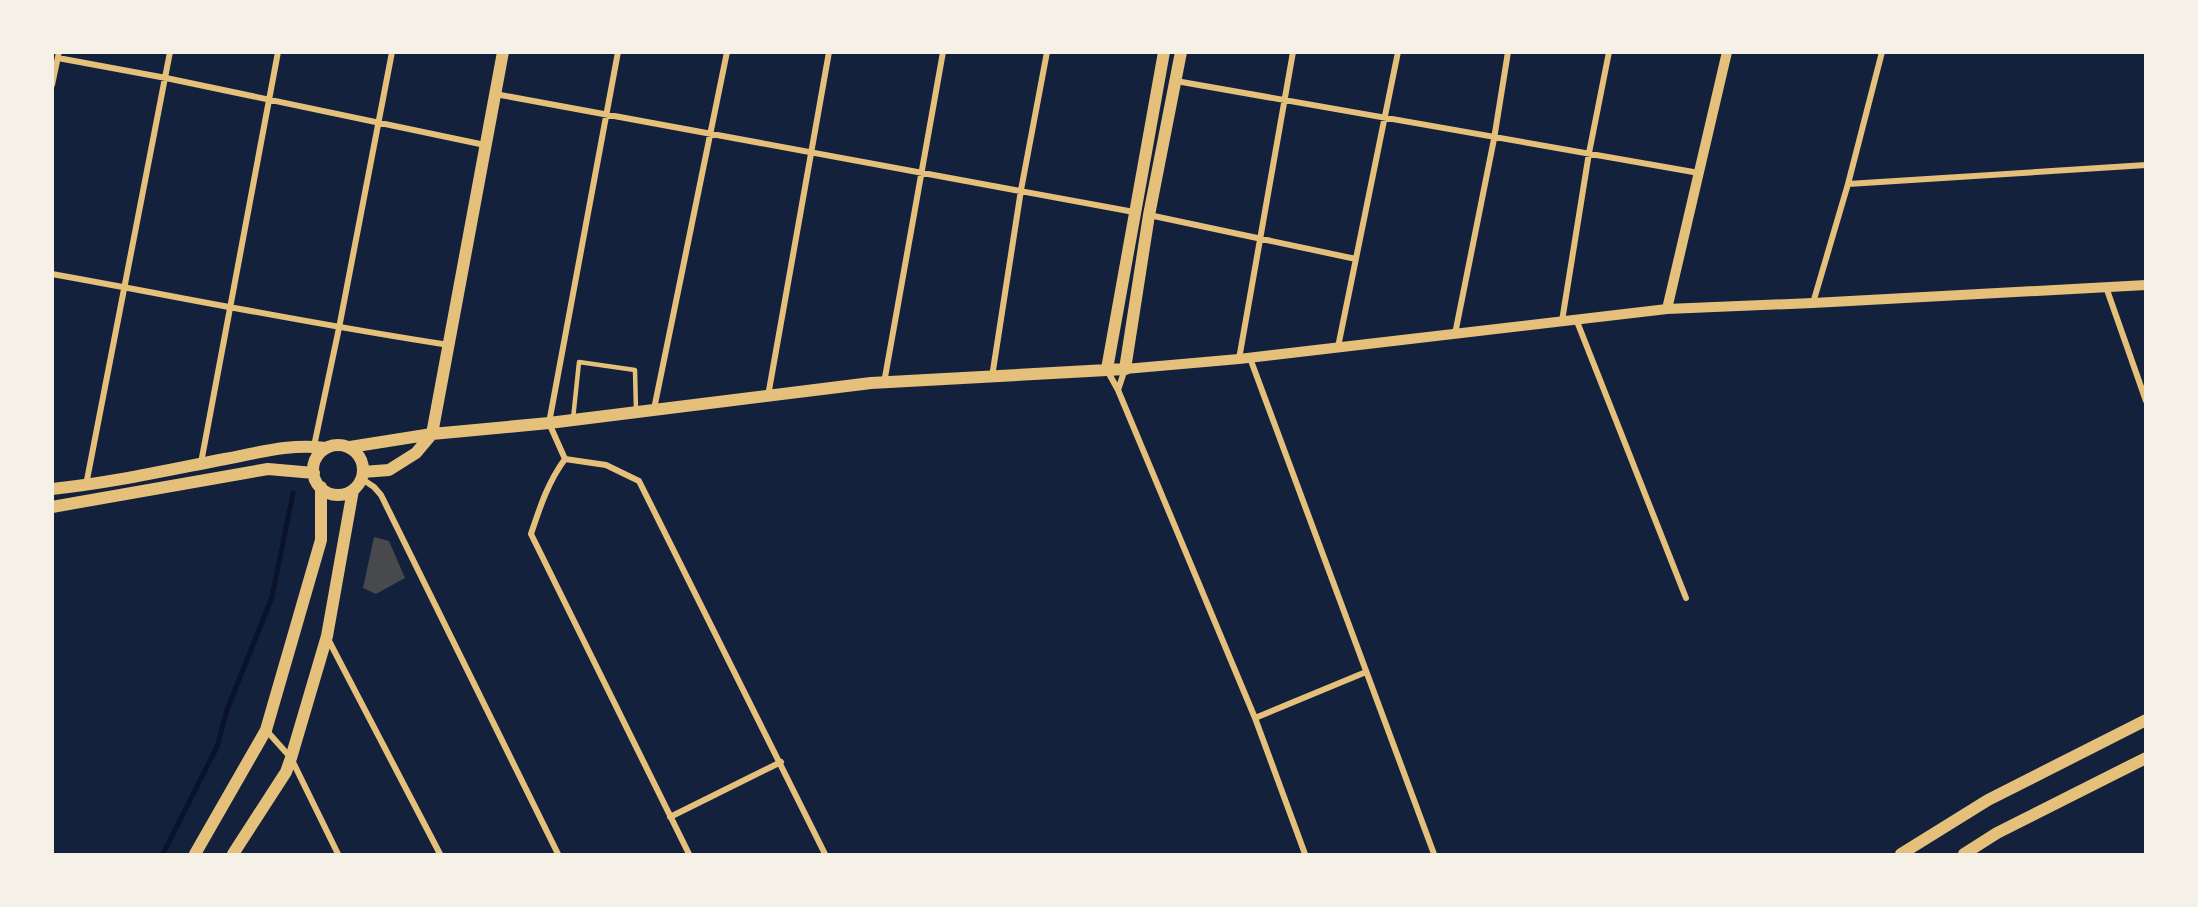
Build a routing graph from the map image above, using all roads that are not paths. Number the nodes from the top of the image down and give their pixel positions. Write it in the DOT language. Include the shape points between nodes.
graph roads {
  1 [pos="170,52"];
  2 [pos="278,52"];
  3 [pos="392,52"];
  4 [pos="503,52"];
  5 [pos="618,52"];
  6 [pos="727,52"];
  7 [pos="830,52"];
  8 [pos="942,52"];
  9 [pos="1047,52"];
  10 [pos="1164,52"];
  11 [pos="1181,52"];
  12 [pos="1293,52"];
  13 [pos="1398,52"];
  14 [pos="1508,52"];
  15 [pos="1609,52"];
  16 [pos="1727,52"];
  17 [pos="1882,52"];
  18 [pos="58,56"];
  19 [pos="166,78"];
  20 [pos="1175,81"];
  21 [pos="52,86"];
  22 [pos="495,94"];
  23 [pos="1284,99"];
  24 [pos="269,100"];
  25 [pos="607,114"];
  26 [pos="1385,118"];
  27 [pos="378,123"];
  28 [pos="710,133"];
  29 [pos="1494,139"];
  30 [pos="485,145"];
  31 [pos="812,152"];
  32 [pos="1589,153"];
  33 [pos="2145,165"];
  34 [pos="922,171"];
  35 [pos="1699,173"];
  36 [pos="1848,184"];
  37 [pos="1021,190"];
  38 [pos="1134,212"];
  39 [pos="1149,215"];
  40 [pos="1260,239"];
  41 [pos="1356,259"];
  42 [pos="52,274"];
  43 [pos="2145,285"];
  44 [pos="125,287"];
  45 [pos="2106,287"];
  46 [pos="1813,303"];
  47 [pos="232,306"];
  48 [pos="1667,309"];
  49 [pos="1576,319"];
  50 [pos="1562,321"];
  51 [pos="339,328"];
  52 [pos="1455,334"];
  53 [pos="449,345"];
  54 [pos="1338,347"];
  55 [pos="1244,358"];
  56 [pos="1107,369"];
  57 [pos="1125,369"];
  58 [pos="992,377"];
  59 [pos="884,382"];
  60 [pos="1118,390"];
  61 [pos="768,396"];
  62 [pos="2145,401"];
  63 [pos="654,409"];
  64 [pos="636,411"];
  65 [pos="573,419"];
  66 [pos="549,423"];
  67 [pos="432,434"];
  68 [pos="320,447"];
  69 [pos="350,447"];
  70 [pos="566,459"];
  71 [pos="201,463"];
  72 [pos="314,474"];
  73 [pos="363,476"];
  74 [pos="86,485"];
  75 [pos="321,487"];
  76 [pos="52,489"];
  77 [pos="353,490"];
  78 [pos="52,507"];
  79 [pos="1686,598"];
  80 [pos="327,636"];
  81 [pos="1366,672"];
  82 [pos="1255,718"];
  83 [pos="2145,720"];
  84 [pos="266,730"];
  85 [pos="291,758"];
  86 [pos="2145,758"];
  87 [pos="781,762"];
  88 [pos="670,817"];
  89 [pos="195,855"];
  90 [pos="233,855"];
  91 [pos="338,855"];
  92 [pos="440,855"];
  93 [pos="558,855"];
  94 [pos="689,855"];
  95 [pos="825,855"];
  96 [pos="1305,855"];
  97 [pos="1434,855"];
  98 [pos="1901,855"];
  99 [pos="1964,855"];
  1 -- 19 [label="street"];
  2 -- 24 [label="street"];
  3 -- 27 [label="street"];
  4 -- 22 [label="main road"];
  5 -- 25 [label="street"];
  6 -- 28 [label="street"];
  7 -- 31 [label="street"];
  8 -- 34 [label="street"];
  9 -- 37 [label="street"];
  10 -- 38 [label="main road"];
  11 -- 20 [label="main road"];
  12 -- 23 [label="street"];
  13 -- 26 [label="street"];
  14 -- 29 [label="street"];
  15 -- 32 [label="street"];
  16 -- 35 [label="street"];
  17 -- 36 [label="street"];
  18 -- 19 [label="street"];
  18 -- 21 [label="street"];
  19 -- 24 [label="street"];
  19 -- 44 [label="street"];
  20 -- 23 [label="street"];
  20 -- 39 [label="main road"];
  22 -- 25 [label="street"];
  22 -- 30 [label="main road"];
  23 -- 26 [label="street"];
  23 -- 40 [label="street"];
  24 -- 27 [label="street"];
  24 -- 47 [label="street"];
  25 -- 28 [label="street"];
  25 -- 66 [label="street"];
  26 -- 29 [label="street"];
  26 -- 41 [label="street"];
  27 -- 30 [label="street"];
  27 -- 51 [label="street"];
  28 -- 31 [label="street"];
  28 -- 63 [label="street"];
  29 -- 32 [label="street"];
  29 -- 52 [label="street"];
  30 -- 53 [label="main road"];
  31 -- 34 [label="street"];
  31 -- 61 [label="street"];
  32 -- 35 [label="street"];
  32 -- 50 [label="street"];
  33 -- 36 [label="street"];
  34 -- 37 [label="street"];
  34 -- 59 [label="street"];
  35 -- 48 [label="street"];
  36 -- 46 [label="street"];
  37 -- 38 [label="street"];
  37 -- 58 [label="street"];
  38 -- 56 [label="main road"];
  39 -- 40 [label="street"];
  39 -- 57 [label="main road"];
  40 -- 41 [label="street"];
  40 -- 55 [label="street"];
  41 -- 54 [label="street"];
  42 -- 44 [label="street"];
  43 -- 45 [label="street"];
  44 -- 47 [label="street"];
  44 -- 74 [label="street"];
  45 -- 46 [label="street"];
  45 -- 62 [label="street"];
  46 -- 48 [label="street"];
  47 -- 51 [label="street"];
  47 -- 71 [label="street"];
  48 -- 49 [label="street"];
  49 -- 50 [label="street"];
  49 -- 79 [label="street"];
  50 -- 52 [label="street"];
  51 -- 53 [label="street"];
  51 -- 68 [label="street"];
  52 -- 54 [label="street"];
  53 -- 67 [label="main road"];
  54 -- 55 [label="street"];
  55 -- 57 [label="street"];
  55 -- 81 [label="street"];
  56 -- 57 [label="main road"];
  56 -- 58 [label="main road"];
  56 -- 60 [label="street"];
  57 -- 60 [label="street"];
  58 -- 59 [label="main road"];
  59 -- 61 [label="main road"];
  60 -- 82 [label="street"];
  61 -- 63 [label="main road"];
  63 -- 64 [label="main road"];
  64 -- 65 [label="main road"];
  64 -- 65 [label="lane" via="635,370 579,362"];
  65 -- 66 [label="main road"];
  66 -- 67 [label="main road"];
  66 -- 70 [label="street"];
  67 -- 69 [label="main road"];
  67 -- 73 [label="main road" via="416,453 389,470"];
  68 -- 69 [label="main road"];
  68 -- 71 [label="main road" via="271,450"];
  68 -- 72 [label="main road"];
  69 -- 73 [label="main road" via="358,453"];
  70 -- 87 [label="street" via="606,465 639,481"];
  70 -- 88 [label="street" via="544,495 531,534"];
  71 -- 74 [label="main road"];
  72 -- 75 [label="main road"];
  72 -- 78 [label="main road" via="268,470"];
  73 -- 77 [label="main road"];
  73 -- 93 [label="street" via="381,495"];
  74 -- 76 [label="main road"];
  75 -- 77 [label="main road" via="342,495"];
  75 -- 84 [label="main road" via="321,540"];
  77 -- 80 [label="main road"];
  80 -- 85 [label="main road"];
  80 -- 92 [label="street"];
  81 -- 82 [label="street"];
  81 -- 97 [label="street"];
  82 -- 96 [label="street"];
  83 -- 98 [label="main road" via="1988,800"];
  84 -- 85 [label="street"];
  84 -- 89 [label="main road"];
  85 -- 90 [label="main road"];
  85 -- 91 [label="street"];
  86 -- 99 [label="main road" via="1997,833"];
  87 -- 88 [label="street"];
  87 -- 95 [label="street"];
  88 -- 94 [label="street"];
}
